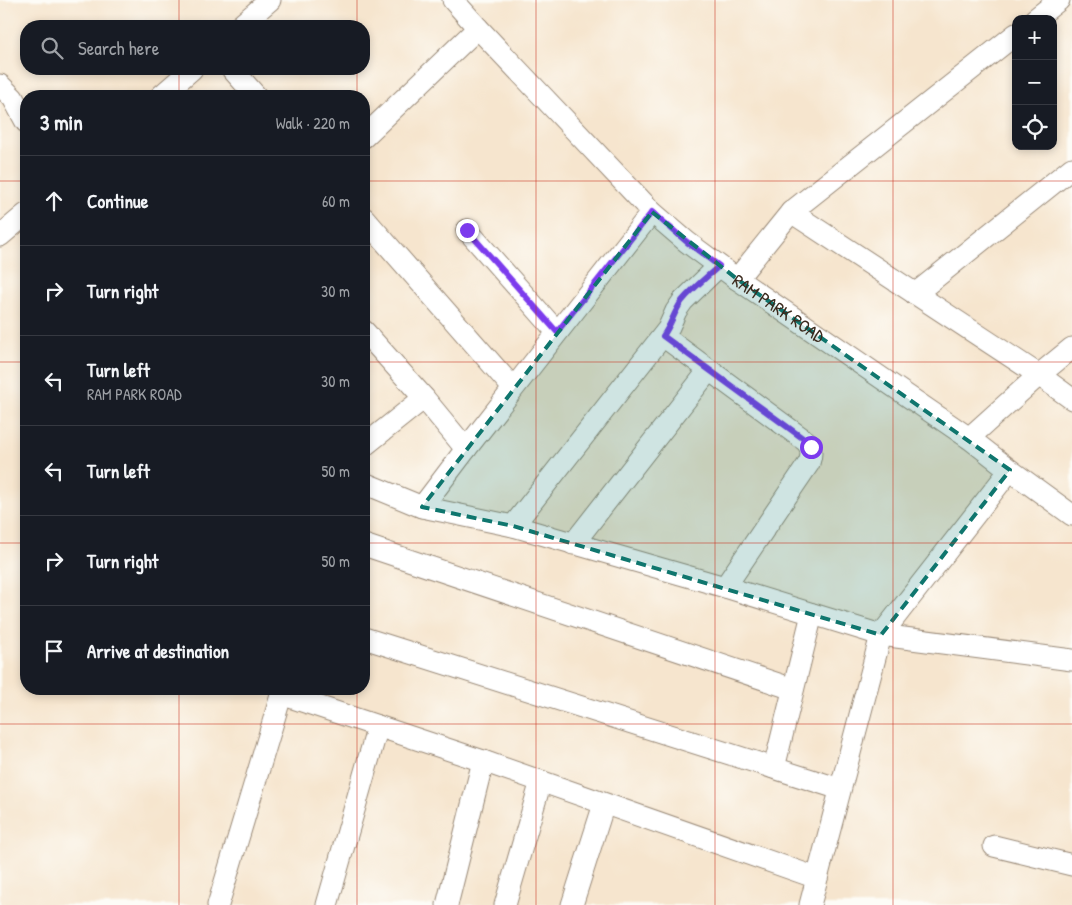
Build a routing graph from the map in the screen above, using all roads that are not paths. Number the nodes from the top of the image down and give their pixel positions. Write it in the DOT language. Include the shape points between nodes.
graph roads {
  1 [pos="270,0"];
  2 [pos="453,0"];
  3 [pos="1059,0"];
  4 [pos="1040,15"];
  5 [pos="247,20"];
  6 [pos="478,28"];
  7 [pos="1012,37"];
  8 [pos="185,75"];
  9 [pos="237,75"];
  10 [pos="0,85"];
  11 [pos="168,90"];
  12 [pos="251,90"];
  13 [pos="20,111"];
  14 [pos="370,131"];
  15 [pos="1072,168"];
  16 [pos="652,212"];
  17 [pos="791,212"];
  18 [pos="20,219"];
  19 [pos="370,225"];
  20 [pos="467,230"];
  21 [pos="0,236"];
  22 [pos="719,266"];
  23 [pos="737,279"];
  24 [pos="915,294"];
  25 [pos="557,332"];
  26 [pos="663,336"];
  27 [pos="370,338"];
  28 [pos="1072,348"];
  29 [pos="709,370"];
  30 [pos="1039,375"];
  31 [pos="514,388"];
  32 [pos="424,398"];
  33 [pos="1072,399"];
  34 [pos="969,438"];
  35 [pos="370,441"];
  36 [pos="466,449"];
  37 [pos="1010,470"];
  38 [pos="370,485"];
  39 [pos="422,507"];
  40 [pos="1072,515"];
  41 [pos="514,526"];
  42 [pos="573,544"];
  43 [pos="370,547"];
  44 [pos="725,587"];
  45 [pos="812,614"];
  46 [pos="881,635"];
  47 [pos="370,640"];
  48 [pos="1072,660"];
  49 [pos="793,689"];
  50 [pos="281,695"];
  51 [pos="293,695"];
  52 [pos="378,726"];
  53 [pos="483,761"];
  54 [pos="774,768"];
  55 [pos="541,781"];
  56 [pos="840,789"];
  57 [pos="604,804"];
  58 [pos="994,846"];
  59 [pos="1072,866"];
  60 [pos="817,878"];
  61 [pos="218,905"];
  62 [pos="327,905"];
  63 [pos="447,905"];
  64 [pos="505,905"];
  65 [pos="572,905"];
  66 [pos="810,905"];
  1 -- 5 [label="street"];
  2 -- 6 [label="street, RAM PARK ROAD"];
  3 -- 4 [label="street"];
  6 -- 14 [label="street"];
  6 -- 16 [label="street, RAM PARK ROAD"];
  7 -- 17 [label="street"];
  8 -- 11 [label="street"];
  9 -- 12 [label="street"];
  10 -- 13 [label="street"];
  15 -- 24 [label="street"];
  16 -- 22 [label="street, RAM PARK ROAD"];
  16 -- 25 [label="street"];
  17 -- 23 [label="street"];
  17 -- 24 [label="street"];
  18 -- 21 [label="street"];
  19 -- 31 [label="street"];
  20 -- 25 [label="street"];
  22 -- 23 [label="street, RAM PARK ROAD"];
  22 -- 26 [label="street" via="683,301"];
  23 -- 34 [label="street, RAM PARK ROAD"];
  24 -- 30 [label="street"];
  25 -- 31 [label="street"];
  26 -- 29 [label="street"];
  26 -- 41 [label="street"];
  27 -- 32 [label="street"];
  28 -- 30 [label="street"];
  29 -- 42 [label="street"];
  29 -- 44 [label="street" via="808,442 812,454"];
  30 -- 33 [label="street"];
  30 -- 34 [label="street"];
  31 -- 36 [label="street"];
  32 -- 35 [label="street"];
  32 -- 36 [label="street"];
  34 -- 37 [label="street, RAM PARK ROAD"];
  36 -- 39 [label="street"];
  37 -- 40 [label="street, RAM PARK ROAD"];
  37 -- 46 [label="street"];
  38 -- 39 [label="street"];
  39 -- 41 [label="street"];
  41 -- 42 [label="street"];
  42 -- 44 [label="street"];
  43 -- 49 [label="street"];
  44 -- 45 [label="street"];
  45 -- 46 [label="street"];
  45 -- 49 [label="street"];
  46 -- 48 [label="street"];
  46 -- 56 [label="street"];
  47 -- 54 [label="street"];
  49 -- 54 [label="street"];
  50 -- 61 [label="street"];
  51 -- 52 [label="street"];
  52 -- 53 [label="street"];
  52 -- 62 [label="street"];
  53 -- 55 [label="street"];
  53 -- 63 [label="street"];
  54 -- 56 [label="street"];
  55 -- 57 [label="street"];
  55 -- 64 [label="street"];
  56 -- 60 [label="street"];
  57 -- 60 [label="street"];
  57 -- 65 [label="street"];
  58 -- 59 [label="street"];
  60 -- 66 [label="street"];
}
